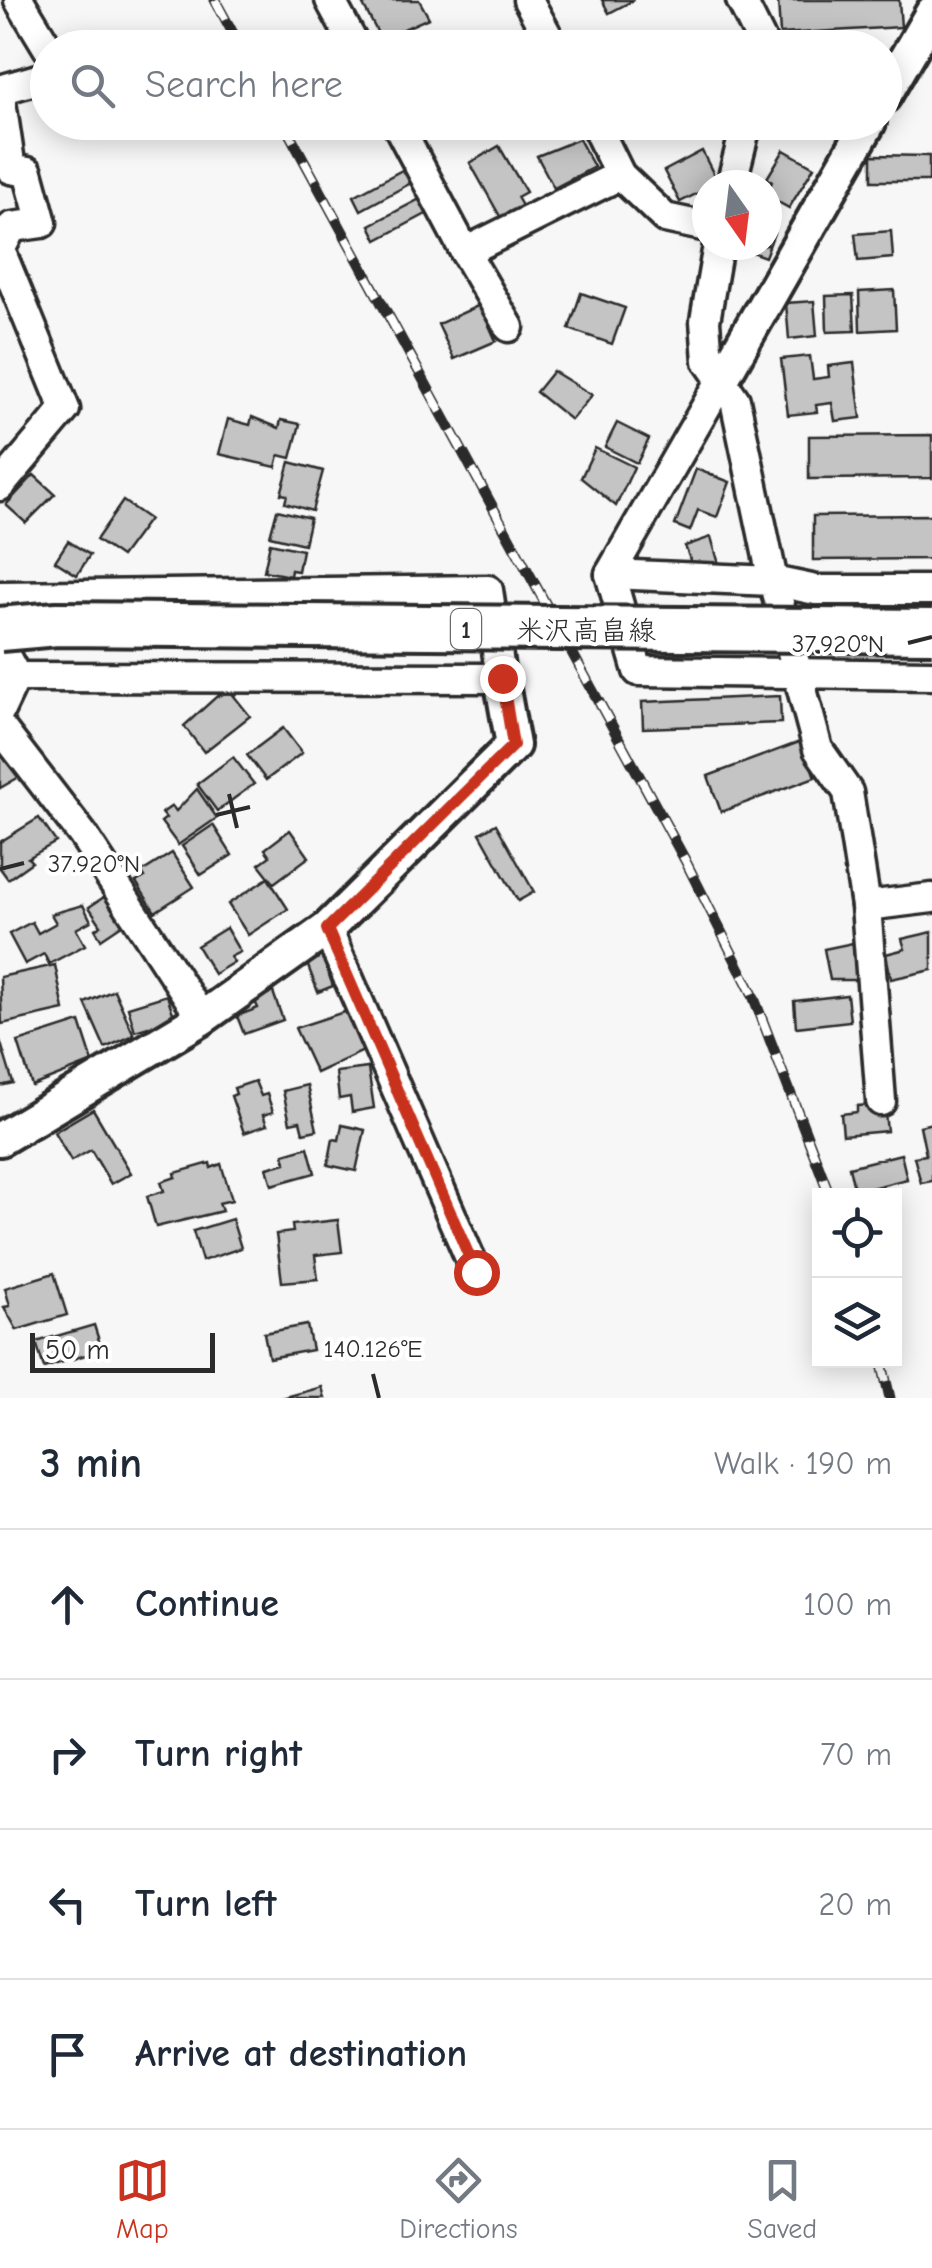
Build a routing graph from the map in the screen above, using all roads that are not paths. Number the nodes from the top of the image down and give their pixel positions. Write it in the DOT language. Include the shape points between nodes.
graph roads {
  1 [pos="19,0"];
  2 [pos="330,0"];
  3 [pos="528,0"];
  4 [pos="741,0"];
  5 [pos="932,14"];
  6 [pos="37,30"];
  7 [pos="346,30"];
  8 [pos="544,30"];
  9 [pos="755,30"];
  10 [pos="902,65"];
  11 [pos="30,82"];
  12 [pos="0,93"];
  13 [pos="406,140"];
  14 [pos="603,140"];
  15 [pos="742,140"];
  16 [pos="860,140"];
  17 [pos="735,170"];
  18 [pos="620,175"];
  19 [pos="692,223"];
  20 [pos="465,252"];
  21 [pos="715,260"];
  22 [pos="509,327"];
  23 [pos="722,379"];
  24 [pos="0,486"];
  25 [pos="610,574"];
  26 [pos="773,580"];
  27 [pos="932,590"];
  28 [pos="0,596"];
  29 [pos="0,629"];
  30 [pos="932,631"];
  31 [pos="0,646"];
  32 [pos="932,675"];
  33 [pos="800,676"];
  34 [pos="8,677"];
  35 [pos="502,678"];
  36 [pos="0,710"];
  37 [pos="0,727"];
  38 [pos="932,898"];
  39 [pos="866,906"];
  40 [pos="327,929"];
  41 [pos="202,1018"];
  42 [pos="881,1101"];
  43 [pos="0,1139"];
  44 [pos="476,1272"];
  1 -- 6 [label="street"];
  2 -- 7 [label="street"];
  3 -- 8 [label="street"];
  4 -- 9 [label="street"];
  5 -- 10 [label="street"];
  11 -- 12 [label="street"];
  12 -- 24 [label="street" via="11,169 28,172 42,223 12,227 0,250 65,409"];
  13 -- 20 [label="street"];
  14 -- 18 [label="street"];
  15 -- 17 [label="street"];
  16 -- 23 [label="street"];
  18 -- 19 [label="street" via="665,218"];
  18 -- 20 [label="street"];
  20 -- 22 [label="street"];
  21 -- 23 [label="street" via="705,321 708,361"];
  23 -- 25 [label="street"];
  23 -- 26 [label="street" via="735,400"];
  25 -- 26 [label="street"];
  25 -- 33 [label="street" via="638,671"];
  26 -- 27 [label="street" via="816,590"];
  26 -- 33 [label="street"];
  28 -- 35 [label="street" via="488,590"];
  29 -- 30 [label="main road, 米沢高畠線 / 1, bridge" via="57,624"];
  31 -- 34 [label="street"];
  32 -- 33 [label="street"];
  33 -- 39 [label="street" via="818,749 848,792"];
  34 -- 35 [label="street"];
  34 -- 36 [label="street"];
  35 -- 40 [label="street" via="513,745"];
  37 -- 41 [label="street" via="83,835"];
  38 -- 39 [label="street"];
  39 -- 42 [label="street"];
  40 -- 41 [label="street"];
  40 -- 44 [label="street"];
  41 -- 43 [label="street"];
}
